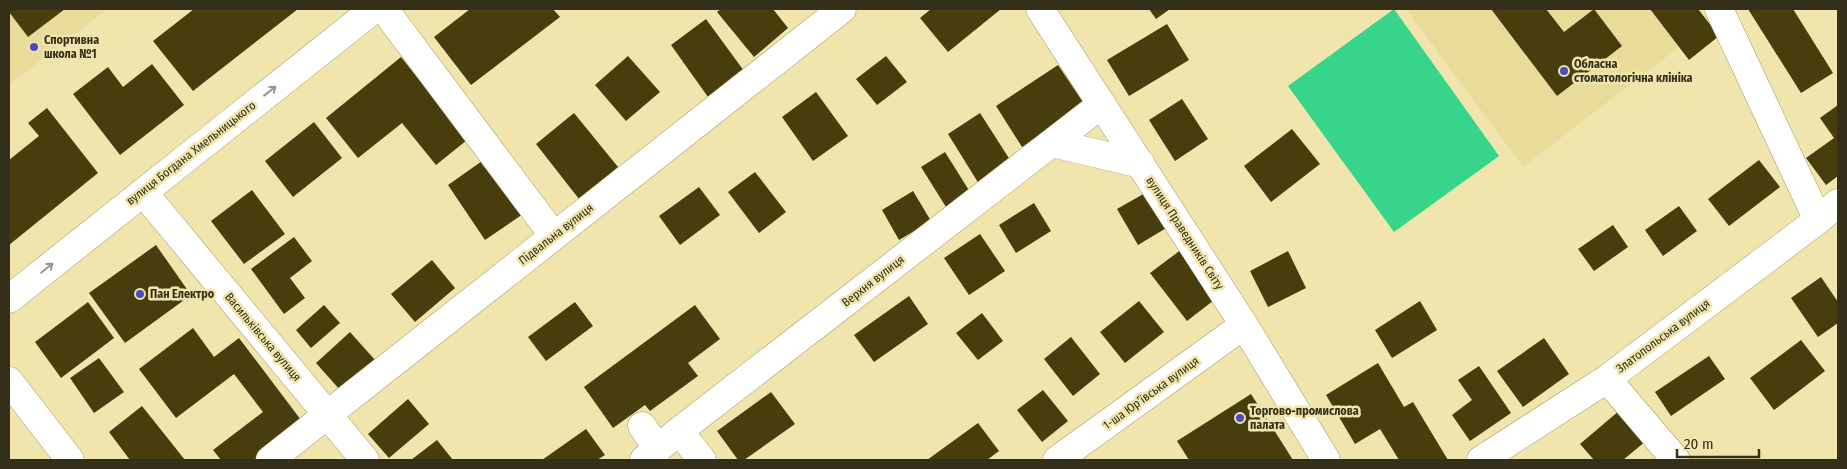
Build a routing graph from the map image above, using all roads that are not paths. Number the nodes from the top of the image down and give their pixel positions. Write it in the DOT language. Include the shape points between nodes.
graph roads {
  1 [pos="374,9"];
  2 [pos="384,9"];
  3 [pos="842,9"];
  4 [pos="1040,9"];
  5 [pos="1719,9"];
  6 [pos="1102,104"];
  7 [pos="1052,143"];
  8 [pos="1141,164"];
  9 [pos="142,192"];
  10 [pos="1838,203"];
  11 [pos="1818,220"];
  12 [pos="554,236"];
  13 [pos="9,299"];
  14 [pos="1244,325"];
  15 [pos="1606,379"];
  16 [pos="9,381"];
  17 [pos="328,415"];
  18 [pos="642,426"];
  19 [pos="679,430"];
  20 [pos="651,455"];
  21 [pos="70,460"];
  22 [pos="270,460"];
  23 [pos="365,460"];
  24 [pos="702,460"];
  25 [pos="1057,460"];
  26 [pos="1326,460"];
  27 [pos="1481,460"];
  28 [pos="1676,460"];
  9 -- 1 [label="street, вулиця Богдана Хмельницького, one-way"];
  2 -- 12 [label="street"];
  3 -- 12 [label="street, Підвальна вулиця"];
  4 -- 6 [label="street, вулиця Праведників Світу"];
  5 -- 11 [label="street"];
  6 -- 7 [label="street, Верхня вулиця"];
  6 -- 8 [label="street, вулиця Праведників Світу"];
  7 -- 8 [label="street"];
  7 -- 19 [label="street, Верхня вулиця"];
  8 -- 14 [label="street, вулиця Праведників Світу"];
  13 -- 9 [label="street, вулиця Богдана Хмельницького, one-way"];
  9 -- 17 [label="street, Васильківська вулиця"];
  10 -- 11 [label="street, Златопольська вулиця"];
  11 -- 15 [label="street, Златопольська вулиця"];
  12 -- 17 [label="street, Підвальна вулиця"];
  14 -- 25 [label="street, 1-ша Юрʼївська вулиця"];
  14 -- 26 [label="street, вулиця Праведників Світу"];
  15 -- 27 [label="street, Златопольська вулиця"];
  15 -- 28 [label="street"];
  16 -- 21 [label="street"];
  17 -- 22 [label="street, Підвальна вулиця"];
  17 -- 23 [label="street, Васильківська вулиця"];
  18 -- 20 [label="street"];
  19 -- 20 [label="street, Верхня вулиця"];
  19 -- 24 [label="street"];
}
